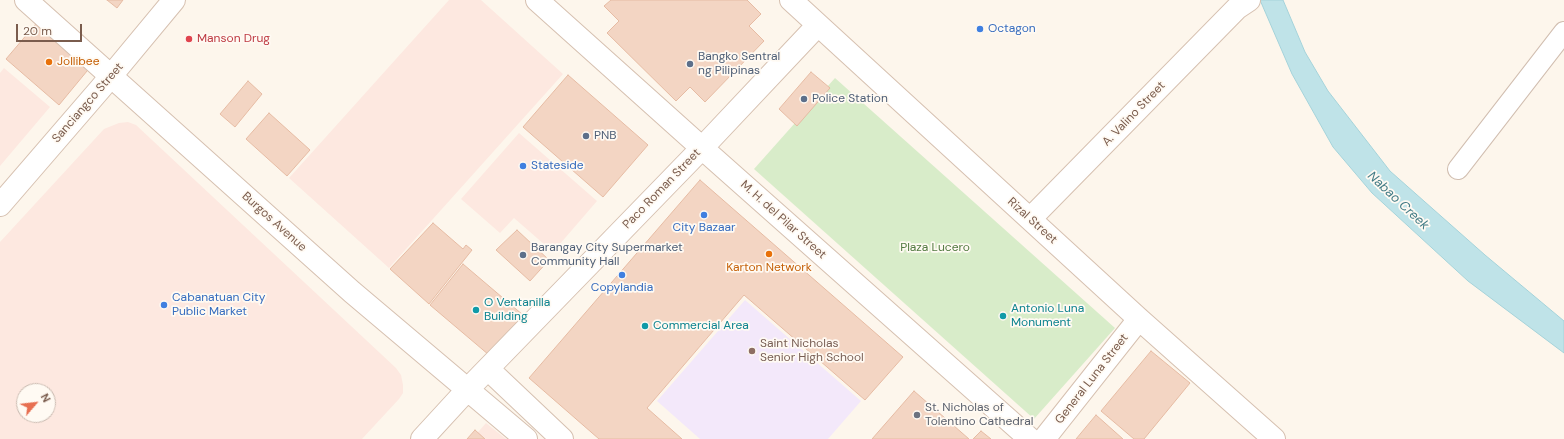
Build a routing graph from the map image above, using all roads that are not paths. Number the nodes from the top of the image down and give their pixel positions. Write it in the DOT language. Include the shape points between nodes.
graph roads {
  1 [pos="26,0"];
  2 [pos="174,0"];
  3 [pos="538,0"];
  4 [pos="791,0"];
  5 [pos="1243,4"];
  6 [pos="817,26"];
  7 [pos="1564,32"];
  8 [pos="111,76"];
  9 [pos="702,148"];
  10 [pos="1458,168"];
  11 [pos="0,205"];
  12 [pos="1030,219"];
  13 [pos="1139,319"];
  14 [pos="488,369"];
  15 [pos="467,390"];
  16 [pos="422,439"];
  17 [pos="526,439"];
  18 [pos="562,439"];
  19 [pos="1030,439"];
  20 [pos="1044,439"];
  21 [pos="1274,439"];
  1 -- 8 [label="street, Burgos Avenue"];
  2 -- 8 [label="street, Sanciangco Street"];
  3 -- 9 [label="street, M. H. del Pilar Street"];
  4 -- 6 [label="street, Rizal Street"];
  5 -- 12 [label="street, A. Valino Street"];
  6 -- 9 [label="street, Paco Roman Street"];
  6 -- 12 [label="street, Rizal Street"];
  7 -- 10 [label="street"];
  8 -- 11 [label="street, Sanciangco Street"];
  8 -- 15 [label="street, Burgos Avenue" via="352,292"];
  9 -- 14 [label="street, Paco Roman Street"];
  9 -- 19 [label="street, M. H. del Pilar Street"];
  12 -- 13 [label="street, Rizal Street"];
  13 -- 20 [label="street, General Luna Street"];
  13 -- 21 [label="street, Rizal Street"];
  14 -- 15 [label="street, Paco Roman Street"];
  14 -- 18 [label="street"];
  15 -- 16 [label="street, Paco Roman Street"];
  15 -- 17 [label="street, Burgos Avenue"];
}
